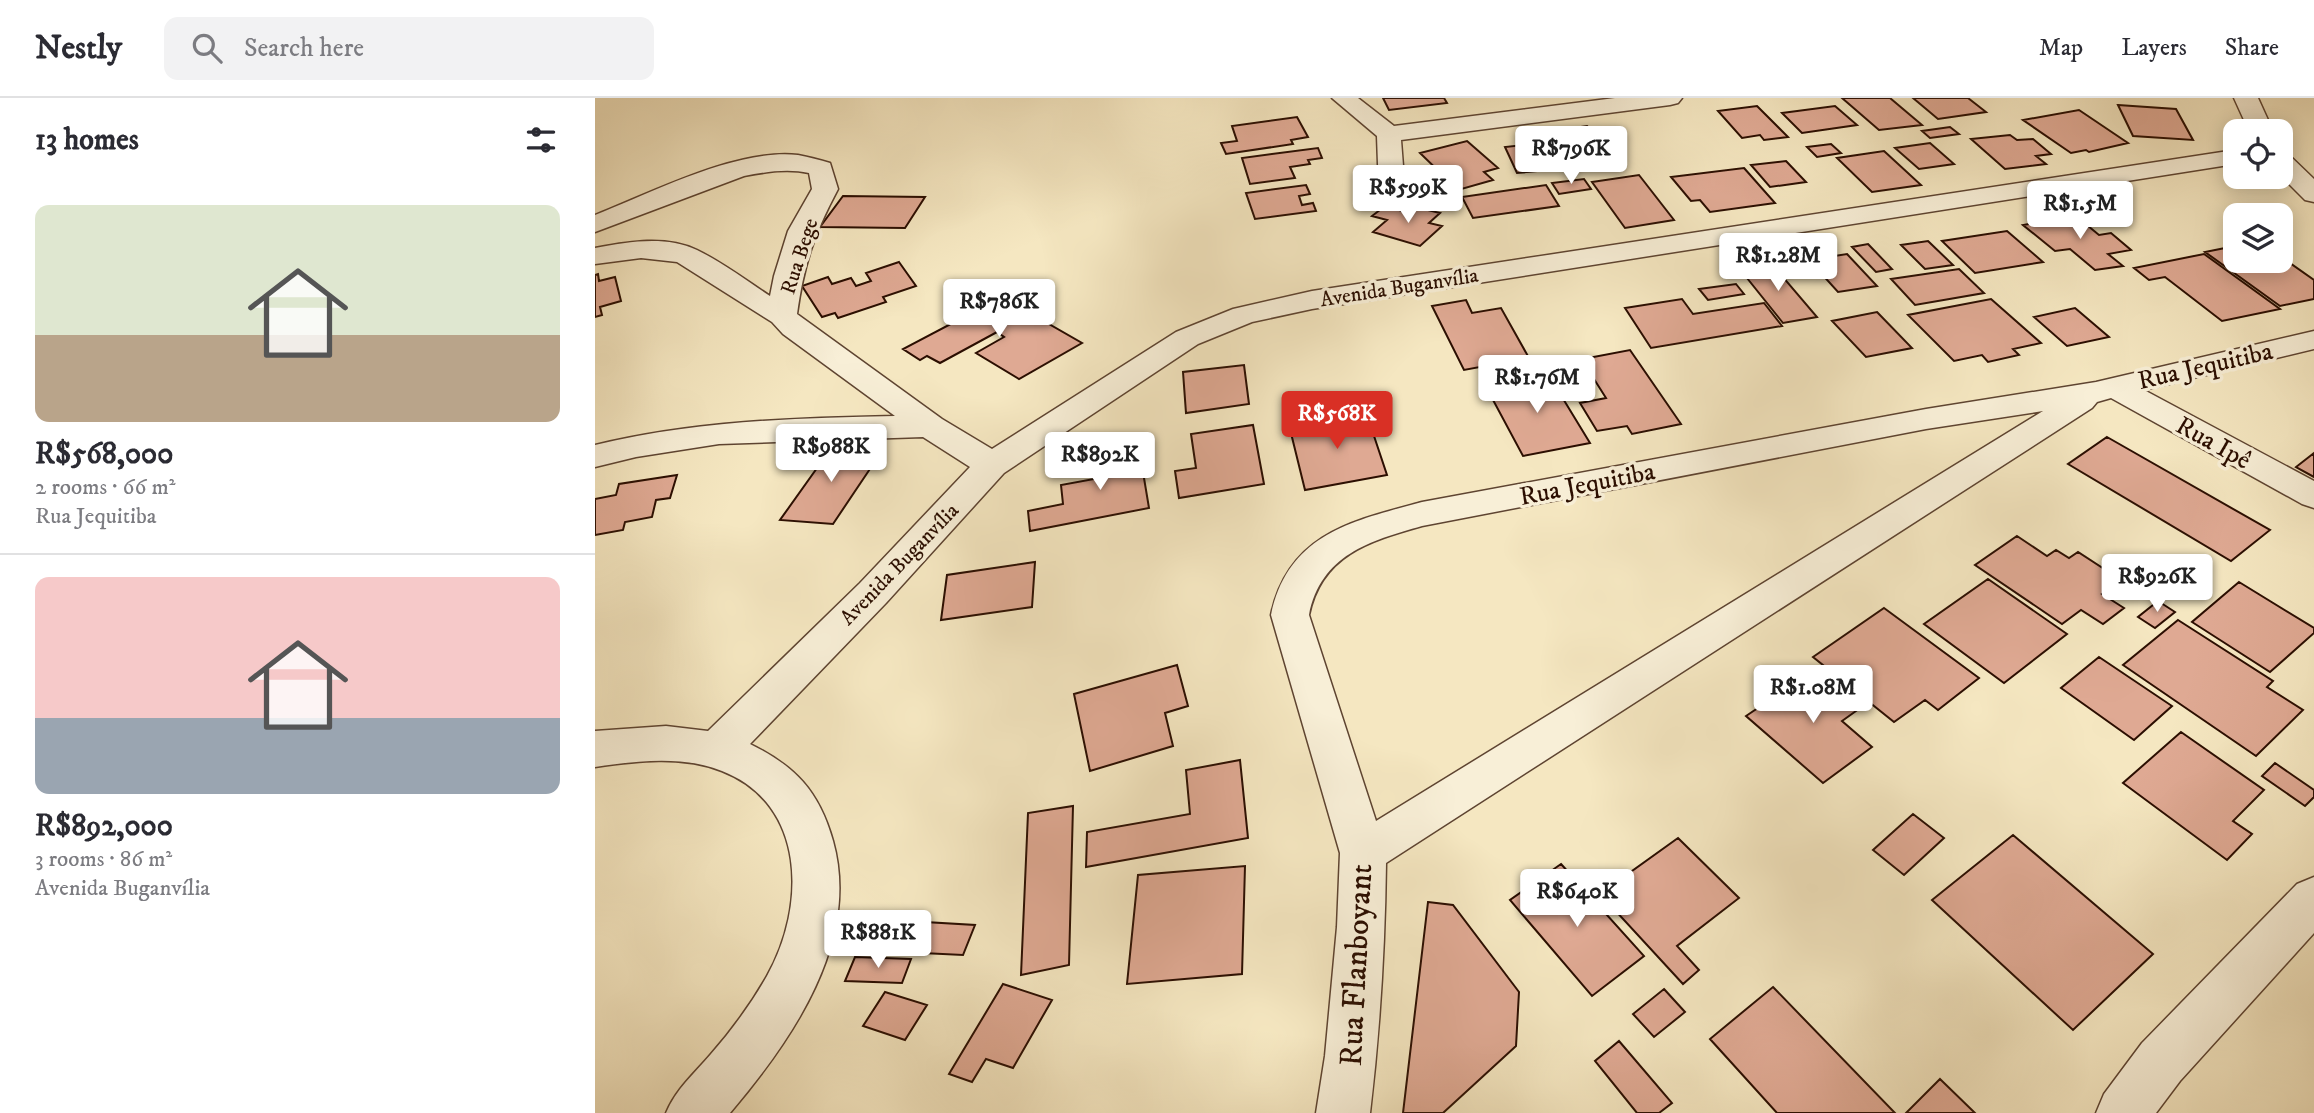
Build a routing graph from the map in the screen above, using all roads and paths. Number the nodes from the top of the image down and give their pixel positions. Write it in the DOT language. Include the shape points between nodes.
graph roads {
  1 [pos="1344,98"];
  2 [pos="1670,98"];
  3 [pos="2246,98"];
  4 [pos="2256,119"];
  5 [pos="1389,134"];
  6 [pos="2223,159"];
  7 [pos="2293,173"];
  8 [pos="1392,192"];
  9 [pos="2314,194"];
  10 [pos="595,224"];
  11 [pos="595,256"];
  12 [pos="782,316"];
  13 [pos="2314,340"];
  14 [pos="2105,389"];
  15 [pos="930,426"];
  16 [pos="595,456"];
  17 [pos="992,465"];
  18 [pos="2314,496"];
  19 [pos="595,749"];
  20 [pos="718,749"];
  21 [pos="1339,778"];
  22 [pos="1363,852"];
  23 [pos="2314,899"];
  24 [pos="693,1113"];
  25 [pos="1343,1113"];
  26 [pos="2123,1113"];
  1 -- 5 [label="street"];
  2 -- 5 [label="street"];
  3 -- 4 [label="street"];
  5 -- 8 [label="street"];
  6 -- 17 [label="street, Avenida Buganvília" via="1311,300 1243,315 1187,338"];
  7 -- 9 [label="street"];
  10 -- 12 [label="street, Rua Bege" via="733,171 786,161 821,168 825,189 802,231"];
  11 -- 12 [label="street" via="652,248 672,250"];
  12 -- 15 [label="street, Rua Bege"];
  13 -- 14 [label="street, Rua Jequitiba"];
  14 -- 18 [label="street, Rua Ipê"];
  14 -- 21 [label="street, Rua Jequitiba" via="1422,514 1338,543 1311,566 1297,588 1290,615"];
  14 -- 22 [label="street, Rua Jequitiba"];
  15 -- 16 [label="street" via="739,431"];
  15 -- 17 [label="street, Rua Bege"];
  17 -- 20 [label="street, Avenida Buganvília"];
  19 -- 20 [label="street" via="672,741"];
  20 -- 24 [label="street" via="760,767 792,797 812,836 818,884 808,941 781,1004 736,1069"];
  21 -- 22 [label="street, Rua Flanboyant"];
  22 -- 25 [label="street, Rua Flanboyant" via="1357,978"];
  23 -- 26 [label="street" via="2161,1062"];
}
